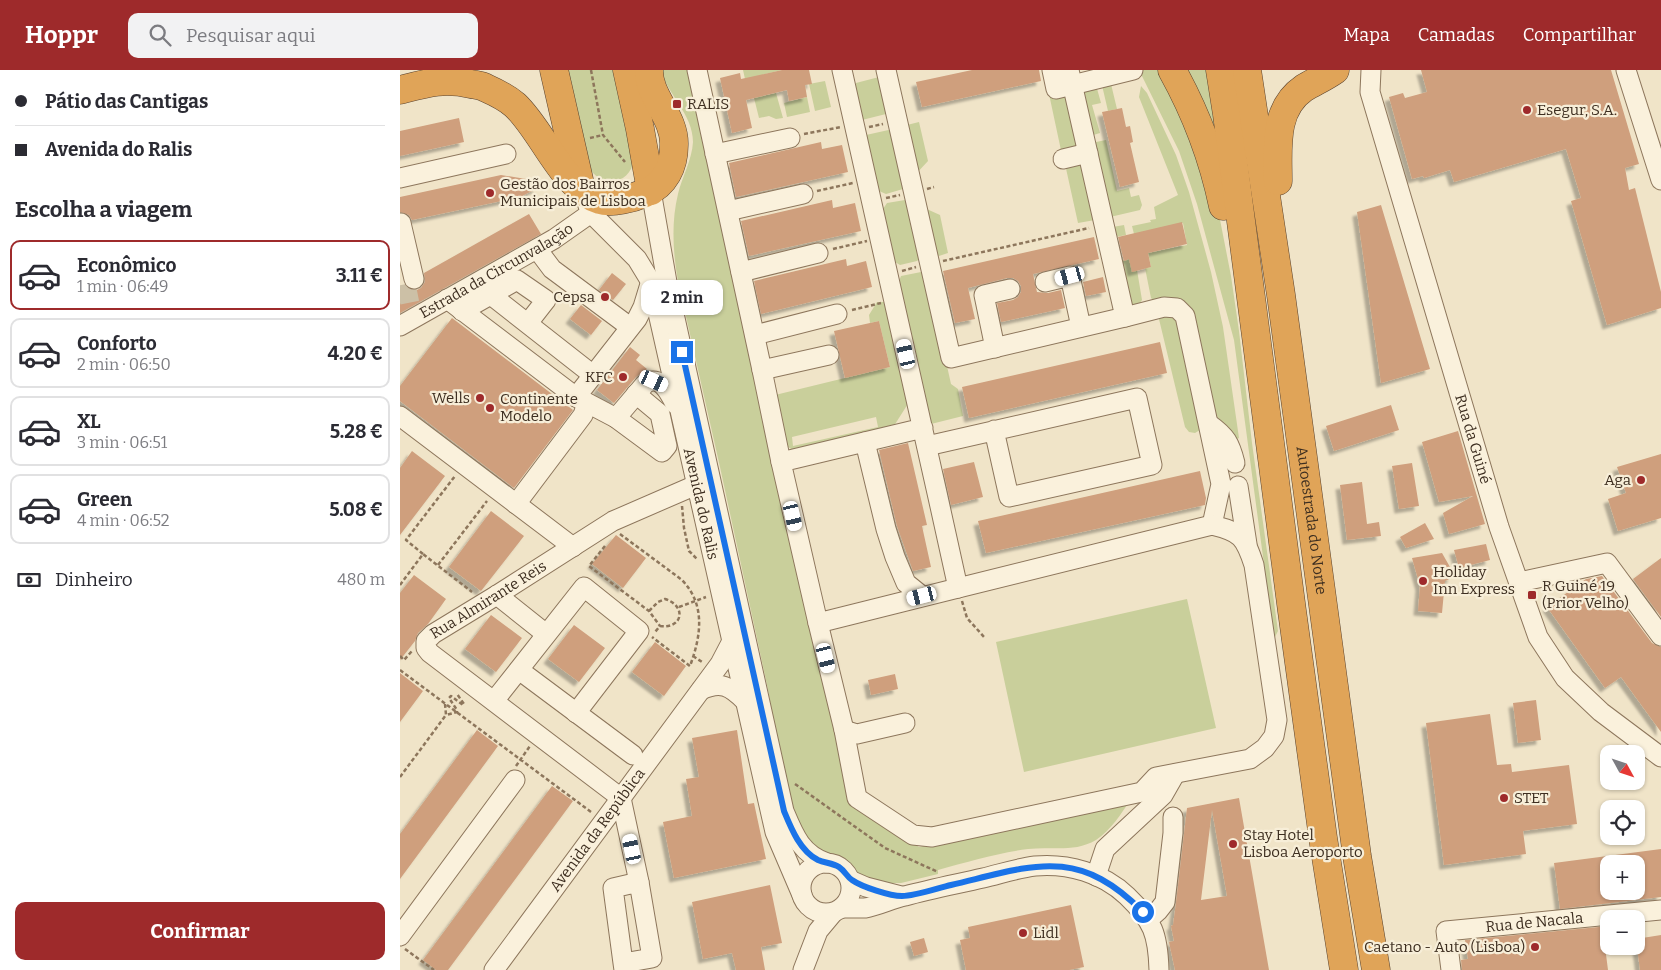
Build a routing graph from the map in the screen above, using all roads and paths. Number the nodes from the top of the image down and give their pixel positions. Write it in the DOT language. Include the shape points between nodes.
graph roads {
  1 [pos="409,70"];
  2 [pos="554,70"];
  3 [pos="591,70"];
  4 [pos="627,70"];
  5 [pos="649,70"];
  6 [pos="697,70"];
  7 [pos="842,70"];
  8 [pos="886,70"];
  9 [pos="1052,70"];
  10 [pos="1133,70"];
  11 [pos="1172,70"];
  12 [pos="1220,70"];
  13 [pos="1247,70"];
  14 [pos="1334,70"];
  15 [pos="1371,70"];
  16 [pos="1626,70"];
  17 [pos="400,72"];
  18 [pos="1061,84"];
  19 [pos="400,90"];
  20 [pos="854,124"];
  21 [pos="811,133"];
  22 [pos="603,135"];
  23 [pos="589,138"];
  24 [pos="790,138"];
  25 [pos="1088,153"];
  26 [pos="506,154"];
  27 [pos="715,154"];
  28 [pos="1063,159"];
  29 [pos="1658,159"];
  30 [pos="626,164"];
  31 [pos="400,178"];
  32 [pos="867,180"];
  33 [pos="1661,180"];
  34 [pos="824,189"];
  35 [pos="650,191"];
  36 [pos="803,194"];
  37 [pos="586,202"];
  38 [pos="728,211"];
  39 [pos="401,223"];
  40 [pos="1104,225"];
  41 [pos="880,238"];
  42 [pos="839,248"];
  43 [pos="537,249"];
  44 [pos="818,253"];
  45 [pos="400,254"];
  46 [pos="930,264"];
  47 [pos="741,272"];
  48 [pos="888,274"];
  49 [pos="651,282"];
  50 [pos="1046,282"];
  51 [pos="1010,289"];
  52 [pos="491,295"];
  53 [pos="1281,295"];
  54 [pos="1251,296"];
  55 [pos="447,299"];
  56 [pos="894,299"];
  57 [pos="462,311"];
  58 [pos="845,312"];
  59 [pos="413,314"];
  60 [pos="1125,316"];
  61 [pos="528,323"];
  62 [pos="1082,327"];
  63 [pos="630,328"];
  64 [pos="755,335"];
  65 [pos="995,348"];
  66 [pos="829,355"];
  67 [pos="762,370"];
  68 [pos="593,375"];
  69 [pos="636,394"];
  70 [pos="581,400"];
  71 [pos="400,416"];
  72 [pos="681,416"];
  73 [pos="616,418"];
  74 [pos="1209,424"];
  75 [pos="994,430"];
  76 [pos="925,437"];
  77 [pos="866,442"];
  78 [pos="781,462"];
  79 [pos="1234,463"];
  80 [pos="464,464"];
  81 [pos="696,485"];
  82 [pos="1238,486"];
  83 [pos="496,489"];
  84 [pos="516,504"];
  85 [pos="682,504"];
  86 [pos="673,508"];
  87 [pos="1212,525"];
  88 [pos="618,529"];
  89 [pos="606,544"];
  90 [pos="1247,544"];
  91 [pos="572,546"];
  92 [pos="423,554"];
  93 [pos="438,565"];
  94 [pos="1518,582"];
  95 [pos="400,585"];
  96 [pos="958,588"];
  97 [pos="715,594"];
  98 [pos="922,596"];
  99 [pos="491,599"];
  100 [pos="696,600"];
  101 [pos="678,607"];
  102 [pos="649,611"];
  103 [pos="818,623"];
  104 [pos="660,626"];
  105 [pos="546,634"];
  106 [pos="1661,636"];
  107 [pos="985,638"];
  108 [pos="732,641"];
  109 [pos="400,670"];
  110 [pos="519,670"];
  111 [pos="701,690"];
  112 [pos="456,692"];
  113 [pos="494,701"];
  114 [pos="745,701"];
  115 [pos="445,704"];
  116 [pos="457,712"];
  117 [pos="576,713"];
  118 [pos="446,715"];
  119 [pos="905,723"];
  120 [pos="844,730"];
  121 [pos="529,749"];
  122 [pos="633,755"];
  123 [pos="1661,758"];
  124 [pos="520,760"];
  125 [pos="1176,774"];
  126 [pos="400,777"];
  127 [pos="514,780"];
  128 [pos="791,782"];
  129 [pos="621,798"];
  130 [pos="588,810"];
  131 [pos="1173,817"];
  132 [pos="827,863"];
  133 [pos="942,874"];
  134 [pos="1096,876"];
  135 [pos="850,880"];
  136 [pos="639,882"];
  137 [pos="802,895"];
  138 [pos="903,896"];
  139 [pos="1661,910"];
  140 [pos="837,911"];
  141 [pos="1148,919"];
  142 [pos="400,936"];
  143 [pos="400,945"];
  144 [pos="624,966"];
  145 [pos="434,970"];
  146 [pos="494,970"];
  147 [pos="803,970"];
  148 [pos="1159,970"];
  149 [pos="1344,970"];
  150 [pos="1376,970"];
  151 [pos="1451,970"];
  1 -- 17 [label="highway"];
  2 -- 37 [label="highway"];
  3 -- 22 [label="path"];
  4 -- 35 [label="highway"];
  5 -- 35 [label="highway" via="654,90 672,126 674,145 670,170"];
  6 -- 27 [label="street"];
  7 -- 20 [label="street"];
  8 -- 46 [label="street"];
  9 -- 18 [label="street"];
  10 -- 18 [label="street"];
  11 -- 54 [label="highway" via="1188,98 1204,138 1216,174 1236,264"];
  12 -- 54 [label="highway, Autoestrada do Norte"];
  13 -- 53 [label="highway, Autoestrada do Norte"];
  14 -- 53 [label="highway" via="1303,89 1289,104 1281,120 1278,146"];
  15 -- 94 [label="street, Rua da Guiné" via="1370,92"];
  16 -- 29 [label="street"];
  18 -- 25 [label="street"];
  19 -- 37 [label="highway" via="437,81 457,81 484,86 514,104 532,124"];
  20 -- 21 [label="path"];
  20 -- 32 [label="street"];
  22 -- 23 [label="path"];
  22 -- 30 [label="path"];
  24 -- 27 [label="street"];
  25 -- 28 [label="street"];
  25 -- 40 [label="street"];
  26 -- 31 [label="street"];
  27 -- 38 [label="street"];
  29 -- 33 [label="street"];
  32 -- 34 [label="path"];
  32 -- 41 [label="street"];
  35 -- 37 [label="highway" via="624,200"];
  35 -- 132 [label="street, Avenida do Ralis" via="667,282 784,811 806,852"];
  36 -- 38 [label="street"];
  37 -- 43 [label="street, Estrada da Circunvalação" via="554,239"];
  37 -- 49 [label="street, Avenida do Ralis" via="637,259"];
  38 -- 47 [label="street"];
  39 -- 45 [label="street" via="410,282"];
  40 -- 46 [label="path"];
  40 -- 60 [label="street"];
  41 -- 42 [label="path"];
  41 -- 48 [label="street"];
  43 -- 55 [label="street, Estrada da Circunvalação"];
  43 -- 63 [label="street" via="552,269"];
  44 -- 47 [label="street"];
  46 -- 48 [label="path"];
  46 -- 65 [label="street" via="951,358"];
  47 -- 64 [label="street"];
  48 -- 56 [label="street"];
  49 -- 63 [label="street" via="643,307"];
  49 -- 72 [label="street, Avenida do Ralis"];
  50 -- 62 [label="street" via="1070,276"];
  51 -- 65 [label="street" via="984,295"];
  52 -- 57 [label="street"];
  52 -- 61 [label="street"];
  52 -- 61 [label="street" via="517,280 546,300"];
  53 -- 150 [label="highway, Autoestrada do Norte" via="1357,856"];
  54 -- 149 [label="highway, Autoestrada do Norte" via="1319,808"];
  55 -- 57 [label="street"];
  55 -- 59 [label="street, Estrada da Circunvalação"];
  56 -- 58 [label="path"];
  56 -- 76 [label="street"];
  57 -- 70 [label="street"];
  58 -- 64 [label="street"];
  60 -- 62 [label="street"];
  60 -- 74 [label="street" via="1164,307 1177,308 1185,316"];
  61 -- 68 [label="street"];
  62 -- 65 [label="street"];
  63 -- 68 [label="street"];
  64 -- 67 [label="street"];
  66 -- 67 [label="street"];
  67 -- 78 [label="street"];
  68 -- 70 [label="street"];
  69 -- 72 [label="street" via="649,381 663,385"];
  69 -- 73 [label="street"];
  69 -- 73 [label="street" via="660,414 667,446 662,452"];
  70 -- 73 [label="street"];
  70 -- 84 [label="street" via="583,415"];
  71 -- 80 [label="street"];
  72 -- 81 [label="street, Avenida do Ralis"];
  74 -- 79 [label="street" via="1231,445"];
  74 -- 87 [label="street" via="1221,484"];
  75 -- 75 [label="street" via="1137,398 1152,465 1009,497"];
  75 -- 76 [label="street"];
  76 -- 77 [label="street"];
  76 -- 96 [label="street"];
  77 -- 78 [label="street"];
  77 -- 98 [label="street" via="895,557 906,583"];
  78 -- 103 [label="street"];
  80 -- 83 [label="street"];
  80 -- 92 [label="path" via="406,540"];
  81 -- 91 [label="street, Rua Almirante Reis" via="614,521"];
  81 -- 108 [label="street, Avenida do Ralis"];
  82 -- 90 [label="street"];
  83 -- 84 [label="street"];
  83 -- 93 [label="path"];
  84 -- 91 [label="street"];
  85 -- 86 [label="path"];
  87 -- 90 [label="street" via="1231,529"];
  87 -- 96 [label="street"];
  88 -- 100 [label="path" via="682,580"];
  89 -- 102 [label="path" via="589,566"];
  90 -- 125 [label="street" via="1254,565 1277,720 1274,736 1266,748 1250,759"];
  91 -- 99 [label="street, Rua Almirante Reis"];
  92 -- 93 [label="path"];
  92 -- 95 [label="path"];
  93 -- 99 [label="path"];
  94 -- 106 [label="street" via="1607,563"];
  94 -- 123 [label="street, Rua da Guiné" via="1538,637 1565,678 1601,712"];
  96 -- 98 [label="street"];
  96 -- 107 [label="path" via="967,618"];
  97 -- 100 [label="path"];
  98 -- 103 [label="street"];
  99 -- 105 [label="street"];
  99 -- 113 [label="street, Rua Almirante Reis" via="433,634 426,641 426,648"];
  100 -- 101 [label="path"];
  100 -- 104 [label="path" via="699,630 690,666 652,636"];
  101 -- 102 [label="path" via="665,599"];
  101 -- 104 [label="path" via="678,622"];
  102 -- 104 [label="path"];
  103 -- 120 [label="street"];
  105 -- 110 [label="street"];
  105 -- 117 [label="street" via="584,587 639,631"];
  108 -- 111 [label="street, Avenida da República"];
  108 -- 114 [label="street, Avenida do Ralis"];
  109 -- 115 [label="path"];
  110 -- 113 [label="street"];
  110 -- 117 [label="street"];
  111 -- 114 [label="street" via="712,685 727,686"];
  111 -- 129 [label="street, Avenida da República"];
  112 -- 116 [label="path" via="464,704 451,696 449,698"];
  113 -- 129 [label="street, Rua Almirante Reis"];
  114 -- 137 [label="street, Avenida do Ralis" via="775,832"];
  115 -- 116 [label="path"];
  115 -- 118 [label="path"];
  116 -- 118 [label="path"];
  116 -- 124 [label="path"];
  117 -- 122 [label="street"];
  118 -- 126 [label="path"];
  119 -- 120 [label="street" via="857,734"];
  120 -- 125 [label="street" via="857,798 913,835 932,837 1142,792 1156,777"];
  121 -- 124 [label="path"];
  124 -- 130 [label="path"];
  125 -- 134 [label="street" via="1163,795 1106,849"];
  127 -- 142 [label="street"];
  128 -- 133 [label="path" via="885,848"];
  129 -- 136 [label="street"];
  129 -- 146 [label="street, Avenida da República"];
  131 -- 141 [label="street" via="1165,902"];
  132 -- 135 [label="street" via="837,865"];
  132 -- 137 [label="street" via="806,873"];
  134 -- 138 [label="street" via="1067,867 1034,866"];
  134 -- 141 [label="street" via="1124,893"];
  135 -- 138 [label="street" via="866,888"];
  135 -- 140 [label="street" via="850,898"];
  136 -- 144 [label="street" via="613,888"];
  136 -- 144 [label="street" via="652,958"];
  137 -- 140 [label="street" via="814,910 823,913"];
  138 -- 140 [label="street" via="866,908"];
  139 -- 151 [label="street, Rua de Nacala" via="1446,931"];
  140 -- 147 [label="street" via="818,931"];
  141 -- 148 [label="street" via="1157,941"];
  143 -- 145 [label="path"];
}
